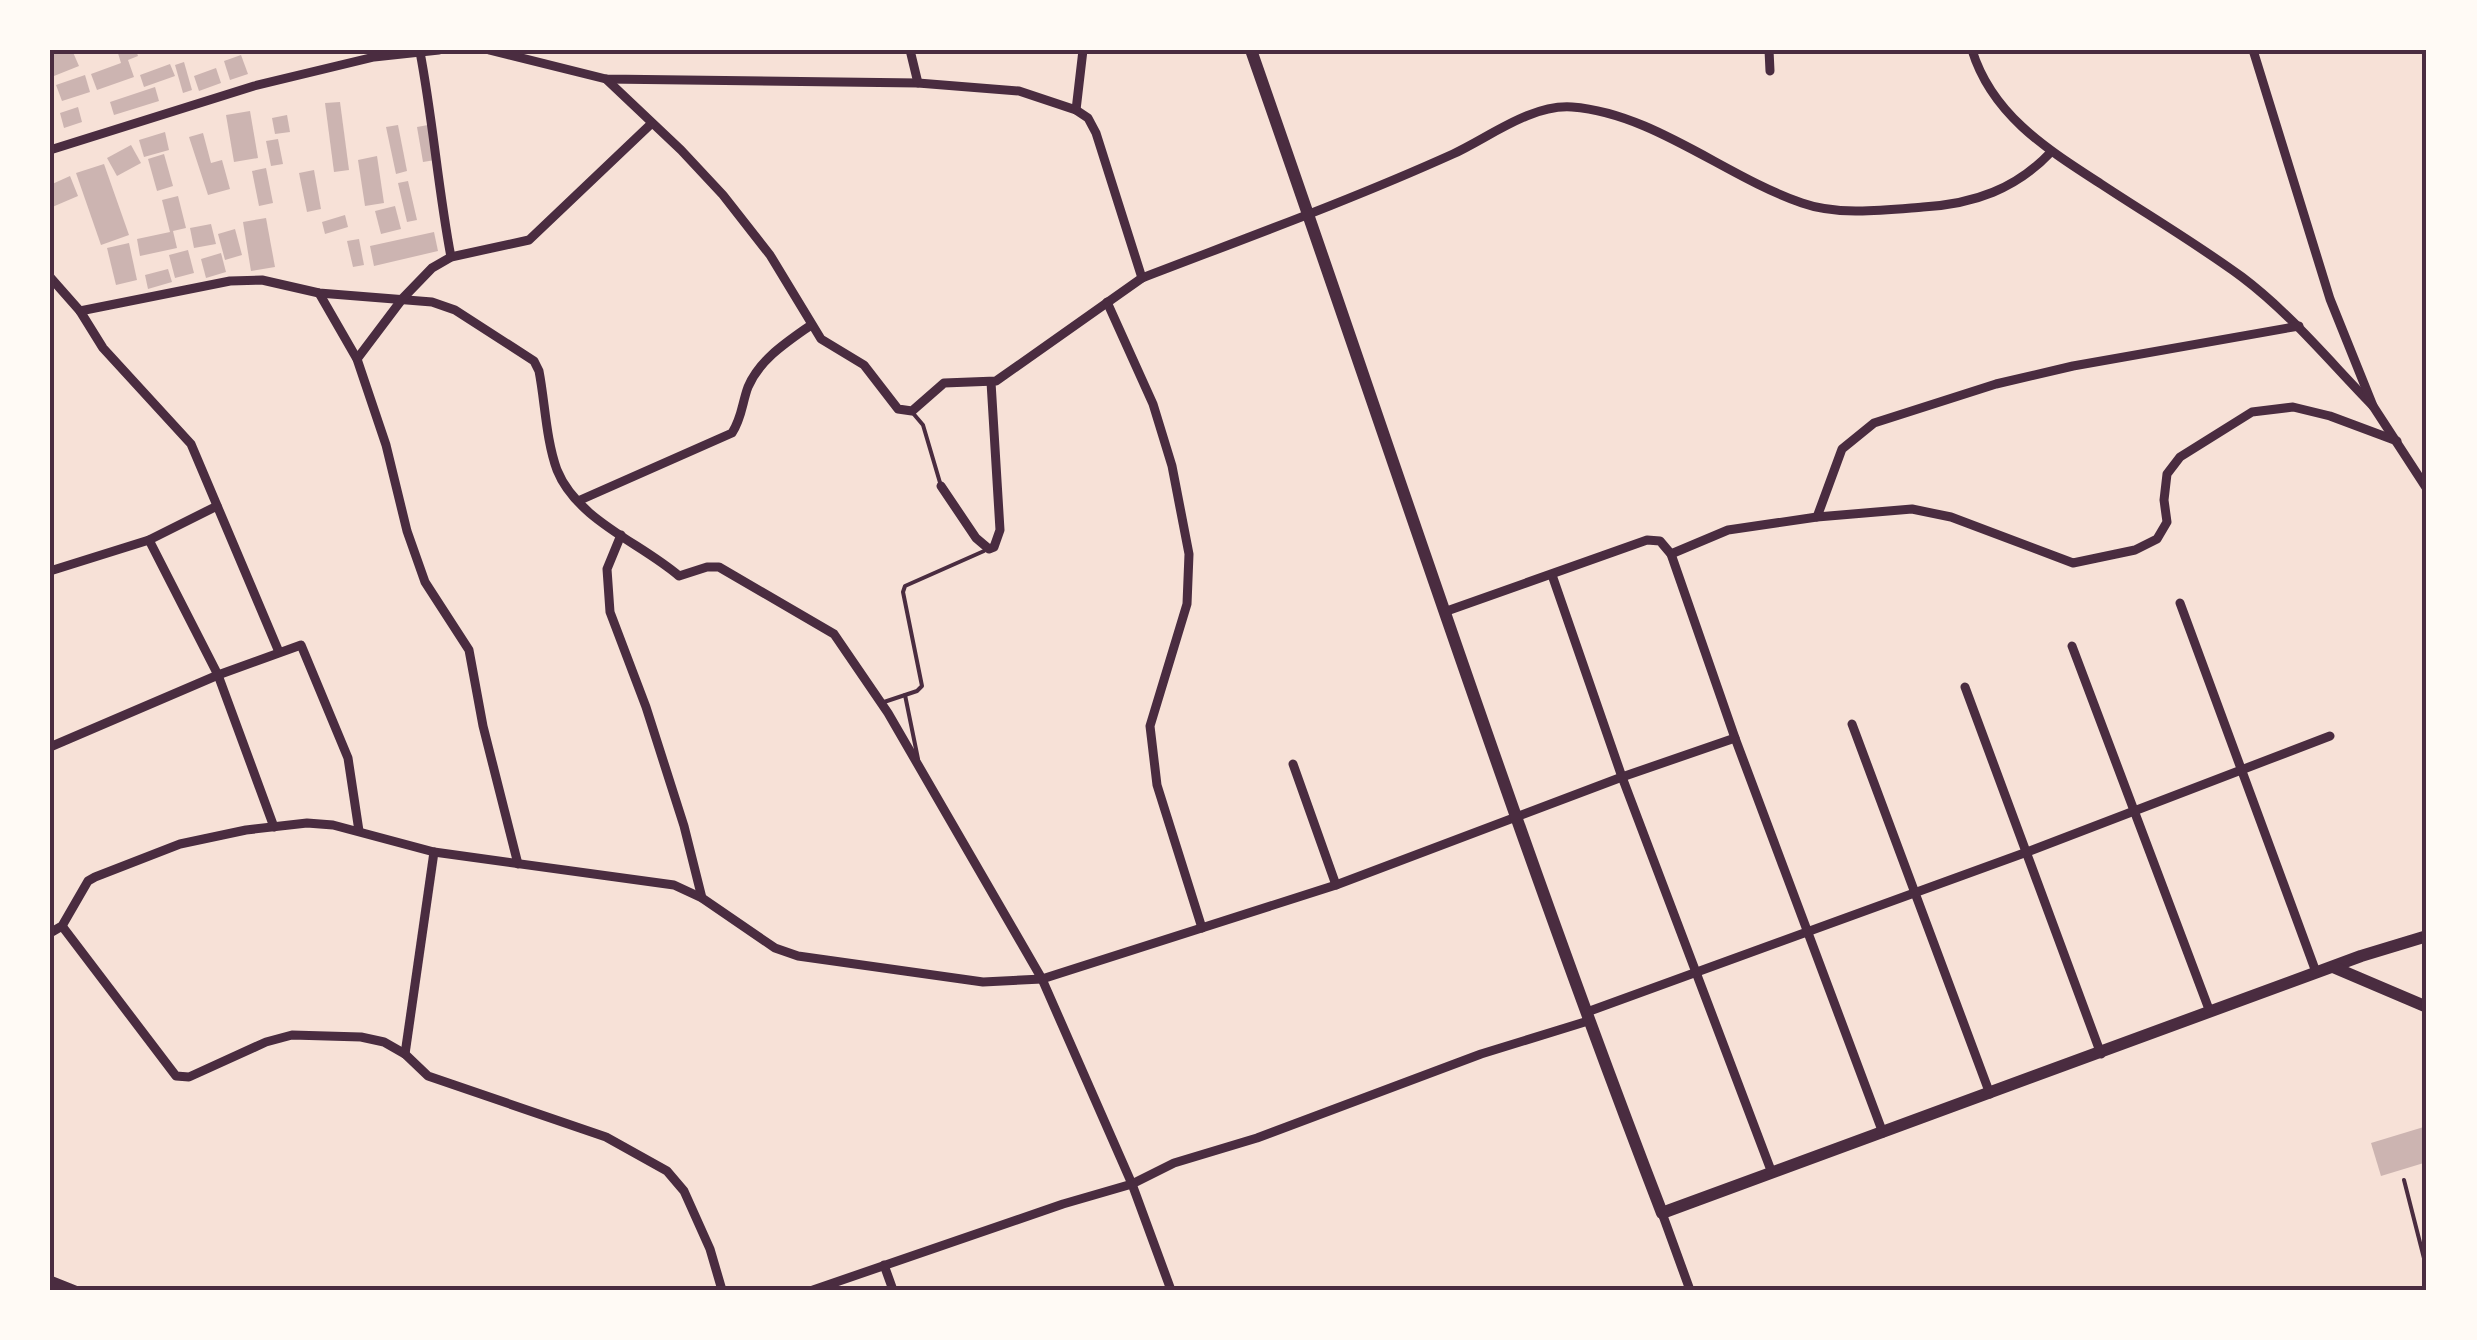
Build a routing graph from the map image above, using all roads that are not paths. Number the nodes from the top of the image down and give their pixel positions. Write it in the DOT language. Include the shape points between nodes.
graph roads {
  1 [pos="439,50"];
  2 [pos="489,50"];
  3 [pos="910,50"];
  4 [pos="1083,50"];
  5 [pos="1251,50"];
  6 [pos="1769,50"];
  7 [pos="1972,50"];
  8 [pos="2253,50"];
  9 [pos="420,52"];
  10 [pos="378,54"];
  11 [pos="1770,71"];
  12 [pos="606,79"];
  13 [pos="918,84"];
  14 [pos="1076,110"];
  15 [pos="652,124"];
  16 [pos="50,150"];
  17 [pos="2051,152"];
  18 [pos="1308,215"];
  19 [pos="451,257"];
  20 [pos="50,277"];
  21 [pos="1142,278"];
  22 [pos="319,293"];
  23 [pos="403,298"];
  24 [pos="1107,302"];
  25 [pos="80,311"];
  26 [pos="811,325"];
  27 [pos="2298,326"];
  28 [pos="357,359"];
  29 [pos="991,382"];
  30 [pos="2373,406"];
  31 [pos="912,411"];
  32 [pos="2396,442"];
  33 [pos="941,486"];
  34 [pos="2427,488"];
  35 [pos="578,502"];
  36 [pos="217,506"];
  37 [pos="1817,517"];
  38 [pos="621,535"];
  39 [pos="148,540"];
  40 [pos="989,550"];
  41 [pos="1671,554"];
  42 [pos="50,572"];
  43 [pos="1552,575"];
  44 [pos="2180,603"];
  45 [pos="1444,612"];
  46 [pos="2072,646"];
  47 [pos="279,652"];
  48 [pos="218,675"];
  49 [pos="1965,687"];
  50 [pos="905,695"];
  51 [pos="881,703"];
  52 [pos="1852,724"];
  53 [pos="2330,736"];
  54 [pos="1735,738"];
  55 [pos="50,747"];
  56 [pos="1293,764"];
  57 [pos="920,766"];
  58 [pos="2242,771"];
  59 [pos="1622,777"];
  60 [pos="2136,811"];
  61 [pos="1514,817"];
  62 [pos="274,826"];
  63 [pos="359,831"];
  64 [pos="434,852"];
  65 [pos="2027,852"];
  66 [pos="518,864"];
  67 [pos="1336,885"];
  68 [pos="1915,894"];
  69 [pos="702,898"];
  70 [pos="62,926"];
  71 [pos="1202,928"];
  72 [pos="1807,932"];
  73 [pos="50,933"];
  74 [pos="2427,936"];
  75 [pos="2333,967"];
  76 [pos="1696,971"];
  77 [pos="2316,972"];
  78 [pos="1042,979"];
  79 [pos="2427,1008"];
  80 [pos="2210,1012"];
  81 [pos="1587,1017"];
  82 [pos="405,1054"];
  83 [pos="2101,1054"];
  84 [pos="1990,1094"];
  85 [pos="1883,1134"];
  86 [pos="1772,1173"];
  87 [pos="2404,1180"];
  88 [pos="1132,1184"];
  89 [pos="1662,1214"];
  90 [pos="884,1265"];
  91 [pos="2427,1270"];
  92 [pos="50,1280"];
  93 [pos="75,1290"];
  94 [pos="722,1290"];
  95 [pos="813,1290"];
  96 [pos="893,1290"];
  97 [pos="1171,1290"];
  98 [pos="1690,1290"];
  1 -- 9 [label="street"];
  2 -- 12 [label="street"];
  3 -- 13 [label="street"];
  4 -- 14 [label="street"];
  5 -- 18 [label="main road"];
  6 -- 11 [label="street"];
  7 -- 17 [label="street" via="1999,103"];
  8 -- 30 [label="street" via="2330,300"];
  9 -- 10 [label="street"];
  9 -- 19 [label="street"];
  10 -- 16 [label="street"];
  12 -- 13 [label="street"];
  12 -- 15 [label="street"];
  13 -- 14 [label="street" via="1020,91"];
  14 -- 21 [label="street" via="1096,133"];
  15 -- 19 [label="street" via="529,240"];
  15 -- 26 [label="street" via="735,210"];
  17 -- 18 [label="street" via="2006,189 1953,205 1824,208 1784,196 1658,132 1570,107 1539,112"];
  17 -- 27 [label="street" via="2242,278"];
  18 -- 21 [label="street"];
  18 -- 45 [label="main road"];
  19 -- 23 [label="street"];
  20 -- 25 [label="street"];
  21 -- 24 [label="street"];
  22 -- 23 [label="street"];
  22 -- 25 [label="street" via="262,280 230,281"];
  22 -- 28 [label="street"];
  23 -- 28 [label="street"];
  23 -- 35 [label="street" via="456,310 534,361 558,473"];
  24 -- 29 [label="street"];
  24 -- 71 [label="street" via="1153,404 1189,554 1187,604 1150,726 1157,785"];
  25 -- 36 [label="street" via="104,348 190,444"];
  26 -- 31 [label="street" via="830,346 864,365 898,409"];
  26 -- 35 [label="street" via="761,366 732,433"];
  27 -- 30 [label="street"];
  27 -- 37 [label="street" via="2073,366 1874,423 1842,449"];
  28 -- 66 [label="street" via="425,582 469,650"];
  29 -- 31 [label="street" via="944,383"];
  29 -- 40 [label="street" via="1000,530"];
  30 -- 32 [label="street"];
  31 -- 33 [label="lane"];
  32 -- 34 [label="street"];
  32 -- 37 [label="street" via="2293,408 2252,412 2180,457 2167,474 2167,522 2157,539 2072,563 1912,508"];
  33 -- 40 [label="street"];
  35 -- 38 [label="street"];
  36 -- 39 [label="street"];
  36 -- 47 [label="street"];
  37 -- 41 [label="street" via="1728,530"];
  38 -- 51 [label="street" via="680,576 719,567 834,634"];
  38 -- 69 [label="street" via="608,568 610,612 646,707"];
  39 -- 42 [label="street"];
  39 -- 48 [label="street"];
  40 -- 50 [label="lane" via="906,586 922,686"];
  41 -- 43 [label="street" via="1660,541 1646,540"];
  41 -- 54 [label="street"];
  43 -- 45 [label="street"];
  43 -- 59 [label="street"];
  44 -- 58 [label="street"];
  45 -- 61 [label="main road"];
  46 -- 60 [label="street"];
  47 -- 48 [label="street"];
  47 -- 63 [label="street" via="304,648 348,758"];
  48 -- 55 [label="street"];
  48 -- 62 [label="street"];
  49 -- 65 [label="street"];
  50 -- 51 [label="lane"];
  50 -- 57 [label="lane"];
  51 -- 57 [label="street"];
  52 -- 68 [label="street"];
  53 -- 58 [label="street"];
  54 -- 59 [label="street"];
  54 -- 72 [label="street"];
  56 -- 67 [label="street"];
  57 -- 78 [label="street"];
  58 -- 60 [label="street"];
  58 -- 77 [label="street"];
  59 -- 61 [label="street"];
  59 -- 76 [label="street"];
  60 -- 65 [label="street"];
  60 -- 80 [label="street"];
  61 -- 67 [label="street"];
  61 -- 81 [label="main road"];
  62 -- 63 [label="street"];
  62 -- 70 [label="street" via="180,844 95,877"];
  63 -- 64 [label="street"];
  64 -- 66 [label="street"];
  64 -- 82 [label="street"];
  65 -- 68 [label="street"];
  65 -- 83 [label="street"];
  66 -- 69 [label="street" via="674,885"];
  67 -- 71 [label="street"];
  68 -- 72 [label="street"];
  68 -- 84 [label="street"];
  69 -- 78 [label="street" via="775,948 798,956 983,982"];
  70 -- 73 [label="street"];
  70 -- 82 [label="street" via="176,1076 189,1077 292,1035 361,1037"];
  71 -- 78 [label="street"];
  72 -- 76 [label="street"];
  72 -- 85 [label="street"];
  74 -- 75 [label="main road"];
  75 -- 77 [label="main road"];
  75 -- 79 [label="main road"];
  76 -- 81 [label="street"];
  76 -- 86 [label="street"];
  77 -- 80 [label="main road"];
  78 -- 88 [label="street"];
  80 -- 83 [label="main road"];
  81 -- 88 [label="street" via="1174,1163"];
  81 -- 89 [label="main road"];
  82 -- 94 [label="street" via="428,1076 606,1137 667,1172 684,1191"];
  83 -- 84 [label="main road"];
  84 -- 85 [label="main road"];
  85 -- 86 [label="main road"];
  86 -- 89 [label="main road"];
  87 -- 91 [label="lane"];
  88 -- 90 [label="street"];
  88 -- 97 [label="street"];
  89 -- 98 [label="street"];
  90 -- 95 [label="street"];
  90 -- 96 [label="street"];
  92 -- 93 [label="street"];
}
